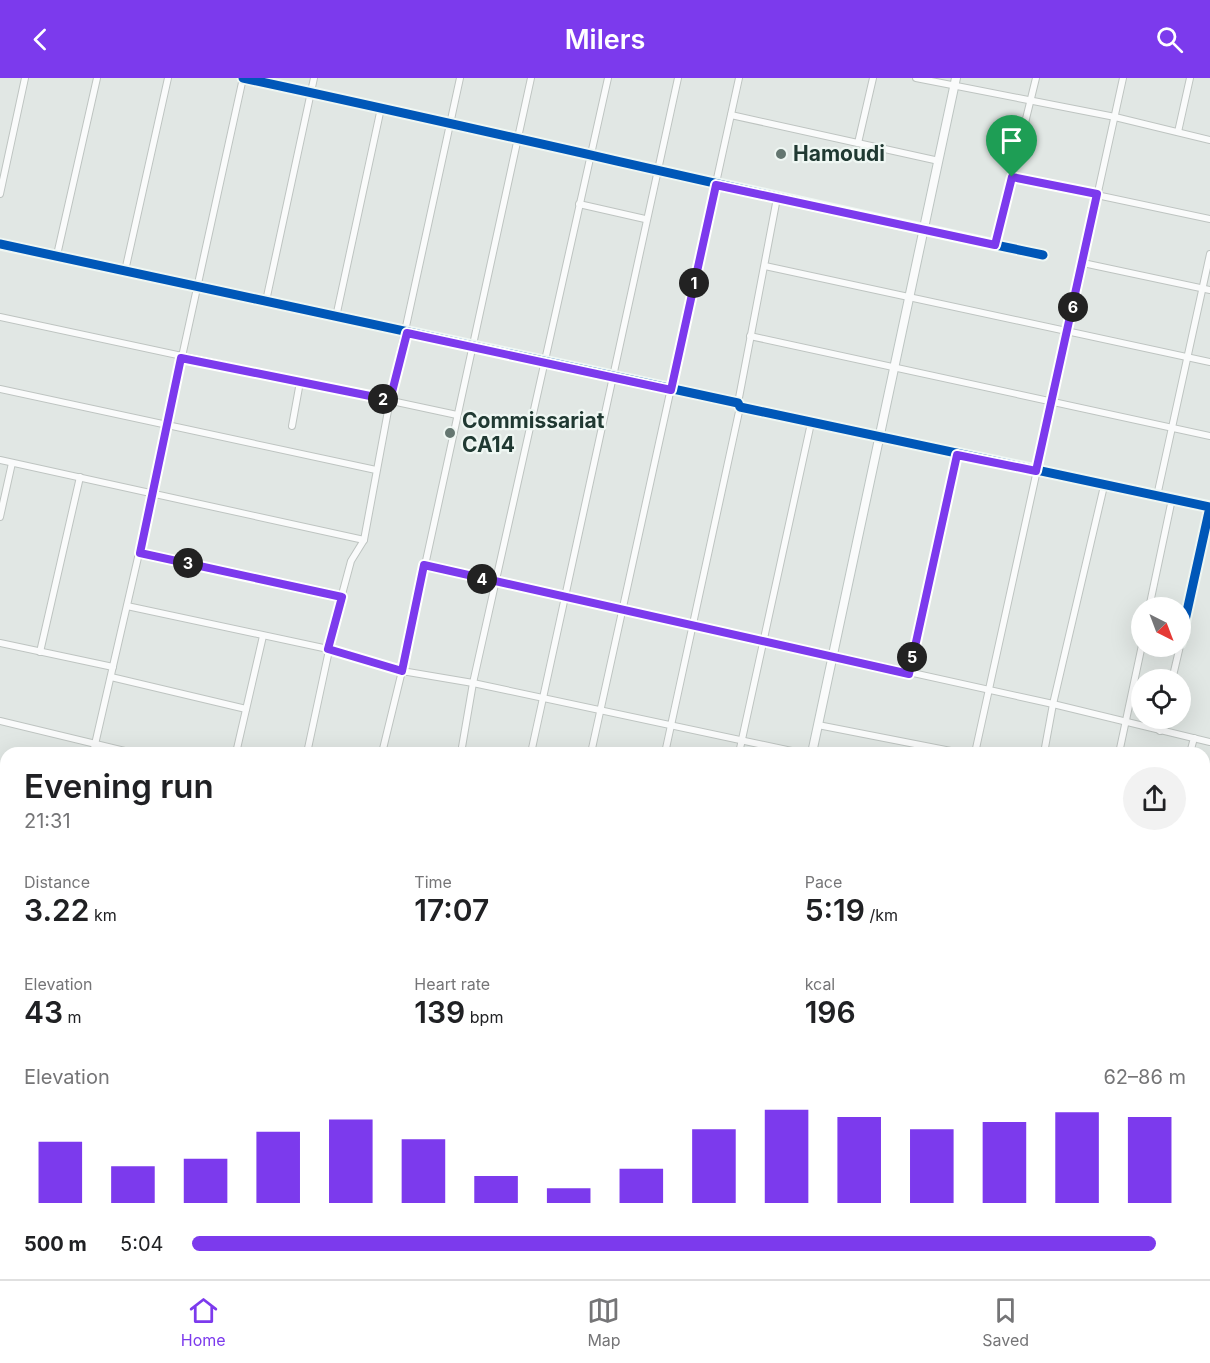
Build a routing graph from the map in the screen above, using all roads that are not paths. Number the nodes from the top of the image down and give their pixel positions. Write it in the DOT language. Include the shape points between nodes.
graph roads {
  1 [pos="25,78"];
  2 [pos="97,78"];
  3 [pos="168,78"];
  4 [pos="243,78"];
  5 [pos="314,78"];
  6 [pos="460,78"];
  7 [pos="531,78"];
  8 [pos="608,78"];
  9 [pos="678,78"];
  10 [pos="740,78"];
  11 [pos="873,78"];
  12 [pos="915,78"];
  13 [pos="1036,78"];
  14 [pos="1124,78"];
  15 [pos="1190,78"];
  16 [pos="955,82"];
  17 [pos="311,93"];
  18 [pos="1030,101"];
  19 [pos="381,108"];
  20 [pos="731,115"];
  21 [pos="1115,117"];
  22 [pos="452,124"];
  23 [pos="1178,132"];
  24 [pos="518,139"];
  25 [pos="1210,140"];
  26 [pos="858,143"];
  27 [pos="591,154"];
  28 [pos="939,161"];
  29 [pos="2,170"];
  30 [pos="657,171"];
  31 [pos="1012,177"];
  32 [pos="716,185"];
  33 [pos="0,194"];
  34 [pos="1097,194"];
  35 [pos="777,198"];
  36 [pos="579,204"];
  37 [pos="645,219"];
  38 [pos="1210,219"];
  39 [pos="924,230"];
  40 [pos="0,244"];
  41 [pos="995,245"];
  42 [pos="1210,254"];
  43 [pos="57,255"];
  44 [pos="1043,255"];
  45 [pos="1083,263"];
  46 [pos="765,266"];
  47 [pos="125,271"];
  48 [pos="197,287"];
  49 [pos="1202,289"];
  50 [pos="1210,290"];
  51 [pos="910,298"];
  52 [pos="266,302"];
  53 [pos="0,317"];
  54 [pos="336,317"];
  55 [pos="1068,331"];
  56 [pos="407,333"];
  57 [pos="750,336"];
  58 [pos="474,347"];
  59 [pos="1186,357"];
  60 [pos="181,358"];
  61 [pos="1210,362"];
  62 [pos="546,364"];
  63 [pos="895,366"];
  64 [pos="613,378"];
  65 [pos="300,382"];
  66 [pos="0,389"];
  67 [pos="671,390"];
  68 [pos="390,400"];
  69 [pos="1051,400"];
  70 [pos="739,405"];
  71 [pos="457,416"];
  72 [pos="811,423"];
  73 [pos="167,424"];
  74 [pos="292,426"];
  75 [pos="1173,428"];
  76 [pos="1210,436"];
  77 [pos="879,438"];
  78 [pos="957,455"];
  79 [pos="0,460"];
  80 [pos="12,463"];
  81 [pos="376,470"];
  82 [pos="1036,471"];
  83 [pos="80,477"];
  84 [pos="1104,486"];
  85 [pos="153,492"];
  86 [pos="1157,496"];
  87 [pos="1172,500"];
  88 [pos="0,517"];
  89 [pos="364,540"];
  90 [pos="140,553"];
  91 [pos="424,565"];
  92 [pos="496,582"];
  93 [pos="342,597"];
  94 [pos="565,597"];
  95 [pos="1151,597"];
  96 [pos="1190,597"];
  97 [pos="127,606"];
  98 [pos="621,610"];
  99 [pos="693,624"];
  100 [pos="263,636"];
  101 [pos="763,639"];
  102 [pos="0,643"];
  103 [pos="328,649"];
  104 [pos="40,652"];
  105 [pos="832,656"];
  106 [pos="1139,657"];
  107 [pos="113,667"];
  108 [pos="402,671"];
  109 [pos="909,674"];
  110 [pos="111,677"];
  111 [pos="473,683"];
  112 [pos="990,692"];
  113 [pos="543,699"];
  114 [pos="1053,704"];
  115 [pos="246,709"];
  116 [pos="600,710"];
  117 [pos="0,722"];
  118 [pos="1125,723"];
  119 [pos="818,724"];
  120 [pos="672,726"];
  121 [pos="1160,731"];
  122 [pos="1194,738"];
  123 [pos="742,740"];
  124 [pos="1210,742"];
  125 [pos="96,745"];
  126 [pos="105,747"];
  127 [pos="237,747"];
  128 [pos="308,747"];
  129 [pos="383,747"];
  130 [pos="462,747"];
  131 [pos="532,747"];
  132 [pos="592,747"];
  133 [pos="667,747"];
  134 [pos="740,747"];
  135 [pos="774,747"];
  136 [pos="813,747"];
  137 [pos="931,747"];
  138 [pos="976,747"];
  139 [pos="1045,747"];
  140 [pos="1120,747"];
  141 [pos="1192,747"];
  1 -- 29 [label="street"];
  2 -- 43 [label="street"];
  3 -- 47 [label="street"];
  4 -- 17 [label="street"];
  4 -- 48 [label="street"];
  5 -- 17 [label="street"];
  6 -- 22 [label="street"];
  7 -- 24 [label="street"];
  8 -- 27 [label="street"];
  9 -- 30 [label="street"];
  10 -- 20 [label="street"];
  11 -- 26 [label="street"];
  12 -- 16 [label="street"];
  13 -- 18 [label="street"];
  14 -- 21 [label="street"];
  15 -- 23 [label="street"];
  16 -- 18 [label="street"];
  16 -- 28 [label="street"];
  17 -- 19 [label="street"];
  17 -- 52 [label="street"];
  18 -- 21 [label="street"];
  18 -- 31 [label="street"];
  19 -- 22 [label="street"];
  19 -- 54 [label="street"];
  20 -- 26 [label="street"];
  20 -- 32 [label="street"];
  21 -- 23 [label="street"];
  21 -- 34 [label="street"];
  22 -- 24 [label="street"];
  22 -- 56 [label="street"];
  23 -- 25 [label="street"];
  24 -- 27 [label="street"];
  24 -- 58 [label="street"];
  26 -- 28 [label="street"];
  27 -- 30 [label="street"];
  27 -- 36 [label="street"];
  28 -- 39 [label="street"];
  29 -- 33 [label="street"];
  30 -- 32 [label="street"];
  30 -- 37 [label="street"];
  31 -- 34 [label="street"];
  31 -- 41 [label="street"];
  32 -- 35 [label="street"];
  32 -- 67 [label="street"];
  34 -- 38 [label="street"];
  34 -- 45 [label="street"];
  35 -- 39 [label="street"];
  35 -- 46 [label="street"];
  36 -- 37 [label="street"];
  36 -- 62 [label="street"];
  37 -- 64 [label="street"];
  39 -- 41 [label="street"];
  39 -- 51 [label="street"];
  40 -- 43 [label="street"];
  41 -- 44 [label="street"];
  42 -- 49 [label="street"];
  43 -- 47 [label="street"];
  45 -- 49 [label="street"];
  45 -- 55 [label="street"];
  46 -- 51 [label="street"];
  46 -- 57 [label="street"];
  47 -- 48 [label="street"];
  48 -- 52 [label="street"];
  48 -- 60 [label="street"];
  49 -- 50 [label="street"];
  49 -- 59 [label="street"];
  51 -- 55 [label="street"];
  51 -- 63 [label="street"];
  52 -- 54 [label="street"];
  53 -- 60 [label="street"];
  54 -- 56 [label="street"];
  55 -- 59 [label="street"];
  55 -- 69 [label="street"];
  56 -- 58 [label="street"];
  56 -- 68 [label="street"];
  57 -- 63 [label="street"];
  57 -- 70 [label="street"];
  58 -- 62 [label="street"];
  58 -- 71 [label="street"];
  59 -- 61 [label="street"];
  59 -- 75 [label="street"];
  60 -- 65 [label="street"];
  60 -- 73 [label="street"];
  62 -- 64 [label="street"];
  62 -- 92 [label="street"];
  63 -- 69 [label="street"];
  63 -- 77 [label="street"];
  64 -- 67 [label="street"];
  64 -- 94 [label="street"];
  65 -- 68 [label="street"];
  65 -- 74 [label="street"];
  66 -- 73 [label="street"];
  67 -- 70 [label="street"];
  67 -- 98 [label="street"];
  68 -- 71 [label="street"];
  68 -- 81 [label="street"];
  69 -- 75 [label="street"];
  69 -- 82 [label="street"];
  70 -- 72 [label="street"];
  70 -- 99 [label="street"];
  71 -- 91 [label="street"];
  72 -- 77 [label="street"];
  72 -- 101 [label="street"];
  73 -- 81 [label="street"];
  73 -- 85 [label="street"];
  75 -- 76 [label="street"];
  75 -- 86 [label="street"];
  77 -- 78 [label="street"];
  77 -- 105 [label="street"];
  78 -- 82 [label="street"];
  78 -- 109 [label="street"];
  79 -- 80 [label="street"];
  80 -- 83 [label="street"];
  80 -- 88 [label="street"];
  81 -- 89 [label="street"];
  82 -- 84 [label="street"];
  82 -- 112 [label="street"];
  83 -- 85 [label="street"];
  83 -- 104 [label="street"];
  84 -- 86 [label="street"];
  84 -- 114 [label="street"];
  85 -- 89 [label="street"];
  85 -- 90 [label="street"];
  86 -- 87 [label="street"];
  87 -- 95 [label="street"];
  87 -- 96 [label="street" via="1210,507"];
  89 -- 93 [label="street" via="351,561"];
  90 -- 93 [label="street"];
  90 -- 97 [label="street"];
  91 -- 92 [label="street"];
  91 -- 108 [label="street"];
  92 -- 94 [label="street"];
  92 -- 111 [label="street"];
  93 -- 103 [label="street"];
  94 -- 98 [label="street"];
  94 -- 113 [label="street"];
  97 -- 100 [label="street"];
  97 -- 107 [label="street"];
  98 -- 99 [label="street"];
  98 -- 116 [label="street"];
  99 -- 101 [label="street"];
  99 -- 120 [label="street"];
  100 -- 103 [label="street"];
  100 -- 115 [label="street"];
  101 -- 105 [label="street"];
  101 -- 123 [label="street"];
  102 -- 104 [label="street"];
  103 -- 108 [label="street"];
  103 -- 128 [label="street"];
  104 -- 107 [label="street"];
  105 -- 109 [label="street"];
  105 -- 119 [label="street"];
  106 -- 118 [label="street"];
  107 -- 110 [label="street"];
  108 -- 111 [label="street"];
  108 -- 129 [label="street"];
  109 -- 112 [label="street"];
  110 -- 115 [label="street"];
  110 -- 125 [label="street"];
  111 -- 113 [label="street"];
  111 -- 130 [label="street"];
  112 -- 114 [label="street"];
  112 -- 138 [label="street"];
  113 -- 116 [label="street"];
  113 -- 131 [label="street"];
  114 -- 118 [label="street"];
  114 -- 139 [label="street"];
  115 -- 127 [label="street"];
  116 -- 120 [label="street"];
  116 -- 132 [label="street"];
  117 -- 125 [label="street"];
  118 -- 121 [label="street"];
  118 -- 140 [label="street"];
  119 -- 136 [label="street"];
  119 -- 137 [label="street"];
  120 -- 123 [label="street"];
  120 -- 133 [label="street"];
  121 -- 122 [label="street"];
  122 -- 124 [label="street"];
  122 -- 141 [label="street"];
  123 -- 134 [label="street"];
  123 -- 135 [label="street"];
  125 -- 126 [label="street"];
}
